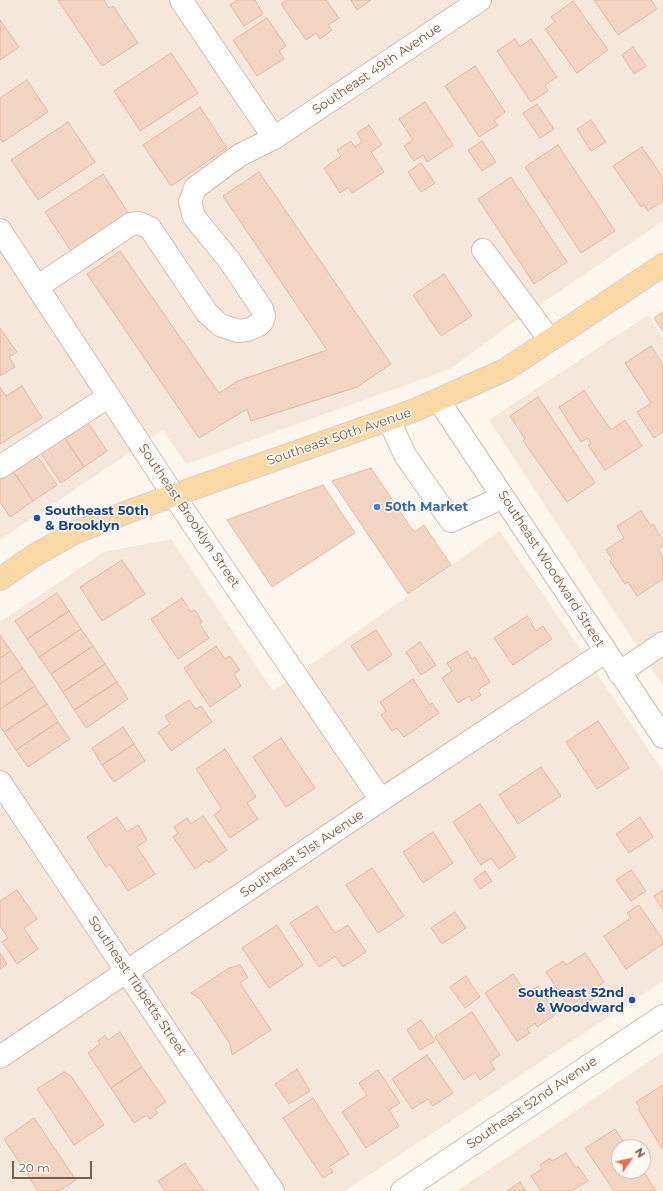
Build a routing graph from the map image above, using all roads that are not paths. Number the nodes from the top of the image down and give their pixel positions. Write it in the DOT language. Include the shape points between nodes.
graph roads {
  1 [pos="181,0"];
  2 [pos="480,0"];
  3 [pos="274,138"];
  4 [pos="0,230"];
  5 [pos="483,250"];
  6 [pos="663,265"];
  7 [pos="37,287"];
  8 [pos="550,340"];
  9 [pos="109,396"];
  10 [pos="439,401"];
  11 [pos="389,420"];
  12 [pos="0,467"];
  13 [pos="174,496"];
  14 [pos="503,497"];
  15 [pos="0,579"];
  16 [pos="663,644"];
  17 [pos="605,652"];
  18 [pos="619,673"];
  19 [pos="663,738"];
  20 [pos="0,782"];
  21 [pos="381,800"];
  22 [pos="127,972"];
  23 [pos="663,1016"];
  24 [pos="0,1057"];
  25 [pos="273,1191"];
  26 [pos="402,1191"];
  1 -- 3 [label="street"];
  2 -- 3 [label="street, Southeast 49th Avenue"];
  3 -- 7 [label="street, Southeast 49th Avenue" via="240,155 195,188 190,202 196,221 229,260 262,309 264,316 259,325 238,331 220,326 207,313 150,228 139,223 131,224"];
  4 -- 7 [label="street, Southeast Brooklyn Street"];
  5 -- 8 [label="street"];
  6 -- 8 [label="main road, Southeast 50th Avenue"];
  7 -- 9 [label="street, Southeast Brooklyn Street"];
  8 -- 10 [label="main road, Southeast 50th Avenue" via="505,370"];
  9 -- 12 [label="street"];
  9 -- 13 [label="street, Southeast Brooklyn Street"];
  10 -- 11 [label="main road, Southeast 50th Avenue"];
  10 -- 14 [label="street, Southeast Woodward Street"];
  11 -- 13 [label="main road, Southeast 50th Avenue"];
  11 -- 14 [label="street" via="405,455 451,521"];
  13 -- 15 [label="main road, Southeast 50th Avenue" via="76,532"];
  13 -- 21 [label="street, Southeast Brooklyn Street"];
  14 -- 17 [label="street, Southeast Woodward Street"];
  16 -- 18 [label="street"];
  17 -- 18 [label="street, Southeast Woodward Street"];
  17 -- 21 [label="street, Southeast 51st Avenue"];
  18 -- 19 [label="street, Southeast Woodward Street"];
  20 -- 22 [label="street, Southeast Tibbetts Street"];
  21 -- 22 [label="street, Southeast 51st Avenue"];
  22 -- 24 [label="street, Southeast 51st Avenue"];
  22 -- 25 [label="street, Southeast Tibbetts Street"];
  23 -- 26 [label="street, Southeast 52nd Avenue"];
}
